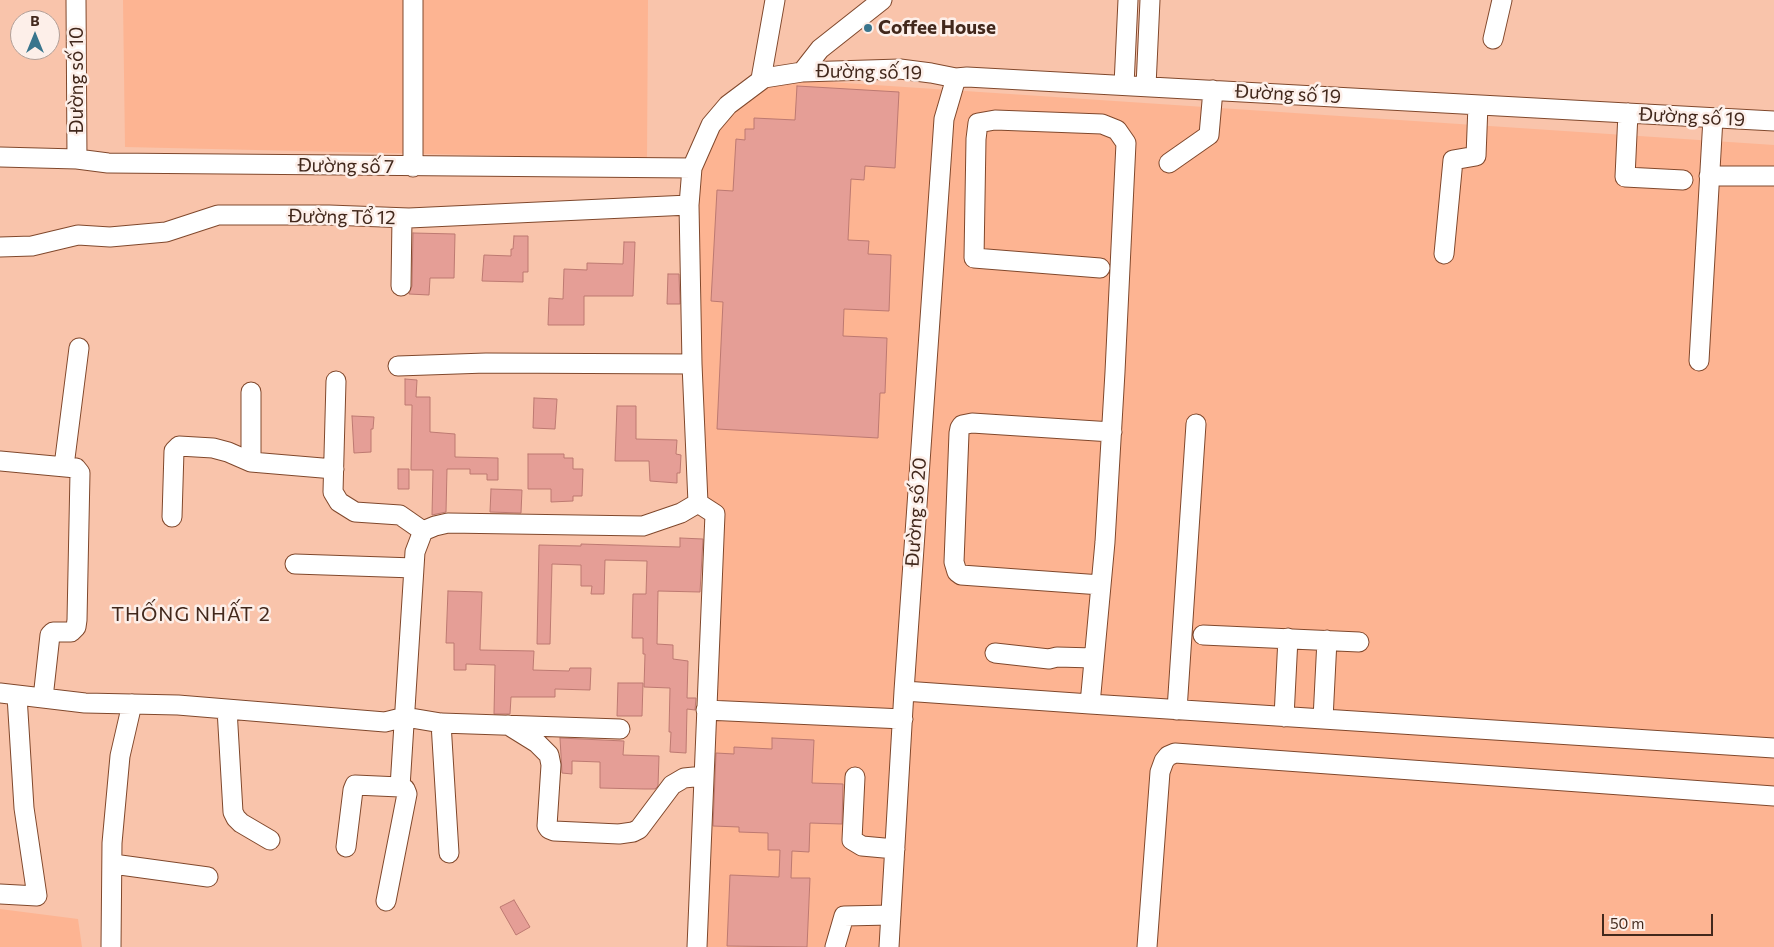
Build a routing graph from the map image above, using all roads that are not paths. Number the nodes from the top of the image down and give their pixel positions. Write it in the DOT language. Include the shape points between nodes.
graph roads {
  1 [pos="76,0"];
  2 [pos="413,0"];
  3 [pos="774,0"];
  4 [pos="882,0"];
  5 [pos="1128,0"];
  6 [pos="1150,0"];
  7 [pos="1502,0"];
  8 [pos="1493,38"];
  9 [pos="802,72"];
  10 [pos="956,78"];
  11 [pos="761,80"];
  12 [pos="1124,85"];
  13 [pos="1146,86"];
  14 [pos="1213,90"];
  15 [pos="1478,105"];
  16 [pos="1628,113"];
  17 [pos="1713,118"];
  18 [pos="1774,121"];
  19 [pos="0,157"];
  20 [pos="77,159"];
  21 [pos="1169,163"];
  22 [pos="413,166"];
  23 [pos="692,168"];
  24 [pos="1709,176"];
  25 [pos="1774,176"];
  26 [pos="1683,180"];
  27 [pos="688,205"];
  28 [pos="402,218"];
  29 [pos="0,247"];
  30 [pos="1444,254"];
  31 [pos="1100,268"];
  32 [pos="401,286"];
  33 [pos="79,348"];
  34 [pos="1699,361"];
  35 [pos="692,364"];
  36 [pos="398,366"];
  37 [pos="336,381"];
  38 [pos="251,392"];
  39 [pos="1196,424"];
  40 [pos="1112,432"];
  41 [pos="0,462"];
  42 [pos="250,462"];
  43 [pos="64,466"];
  44 [pos="334,469"];
  45 [pos="698,503"];
  46 [pos="172,517"];
  47 [pos="423,532"];
  48 [pos="295,564"];
  49 [pos="414,568"];
  50 [pos="1101,585"];
  51 [pos="1203,635"];
  52 [pos="1288,638"];
  53 [pos="1327,640"];
  54 [pos="1359,642"];
  55 [pos="995,653"];
  56 [pos="1094,658"];
  57 [pos="904,691"];
  58 [pos="8,694"];
  59 [pos="42,698"];
  60 [pos="132,704"];
  61 [pos="1090,704"];
  62 [pos="227,709"];
  63 [pos="706,710"];
  64 [pos="1177,710"];
  65 [pos="405,717"];
  66 [pos="1284,717"];
  67 [pos="903,719"];
  68 [pos="1323,719"];
  69 [pos="441,723"];
  70 [pos="508,725"];
  71 [pos="620,729"];
  72 [pos="1774,748"];
  73 [pos="704,776"];
  74 [pos="855,777"];
  75 [pos="400,787"];
  76 [pos="1774,796"];
  77 [pos="270,840"];
  78 [pos="346,847"];
  79 [pos="895,849"];
  80 [pos="449,853"];
  81 [pos="113,864"];
  82 [pos="208,876"];
  83 [pos="0,894"];
  84 [pos="386,901"];
  85 [pos="891,915"];
  86 [pos="111,947"];
  87 [pos="697,947"];
  88 [pos="835,947"];
  89 [pos="889,947"];
  90 [pos="1148,947"];
  1 -- 20 [label="street, Đường số 10"];
  2 -- 22 [label="street"];
  3 -- 11 [label="street"];
  4 -- 9 [label="street" via="820,49"];
  5 -- 12 [label="street"];
  6 -- 13 [label="street"];
  7 -- 8 [label="street"];
  9 -- 10 [label="street, Đường số 19" via="900,69"];
  9 -- 11 [label="street, Đường số 19"];
  10 -- 12 [label="street, Đường số 19"];
  10 -- 57 [label="street, Đường số 20" via="944,119"];
  11 -- 23 [label="street" via="728,106 711,125"];
  12 -- 13 [label="street, Đường số 19"];
  13 -- 14 [label="street, Đường số 19"];
  14 -- 15 [label="street, Đường số 19"];
  14 -- 21 [label="street" via="1209,135"];
  15 -- 16 [label="street, Đường số 19"];
  15 -- 30 [label="street" via="1476,156 1453,160"];
  16 -- 17 [label="street, Đường số 19"];
  16 -- 26 [label="street" via="1625,177"];
  17 -- 18 [label="street, Đường số 19"];
  17 -- 24 [label="street"];
  19 -- 20 [label="street, Đường số 7"];
  20 -- 22 [label="street, Đường số 7" via="108,163"];
  22 -- 23 [label="street, Đường số 7"];
  23 -- 27 [label="street"];
  24 -- 25 [label="street"];
  24 -- 34 [label="street"];
  27 -- 28 [label="street, Đường Tổ 12"];
  27 -- 35 [label="street"];
  28 -- 29 [label="street, Đường Tổ 12" via="218,215 166,232 110,237 78,235 32,246"];
  28 -- 32 [label="street"];
  31 -- 40 [label="street" via="974,258 978,123 995,120 1102,124 1117,130 1126,143"];
  33 -- 43 [label="street"];
  35 -- 36 [label="street"];
  35 -- 45 [label="street"];
  37 -- 44 [label="street"];
  38 -- 42 [label="street"];
  39 -- 64 [label="street"];
  40 -- 50 [label="street"];
  40 -- 50 [label="street" via="972,423 962,425 959,433 954,562 957,572 961,575"];
  41 -- 43 [label="street"];
  42 -- 44 [label="street"];
  42 -- 46 [label="street" via="221,450 178,446 174,450"];
  43 -- 59 [label="street" via="78,469 80,473 77,620 71,632 53,632 50,635"];
  44 -- 47 [label="street" via="333,492 338,502 356,512 400,515"];
  45 -- 47 [label="street" via="681,513 643,526 448,523"];
  45 -- 63 [label="street" via="715,514"];
  47 -- 49 [label="street" via="415,552"];
  48 -- 49 [label="street"];
  49 -- 65 [label="street"];
  50 -- 56 [label="street"];
  51 -- 52 [label="street"];
  52 -- 53 [label="street"];
  52 -- 66 [label="street"];
  53 -- 54 [label="street"];
  53 -- 68 [label="street"];
  55 -- 56 [label="street"];
  56 -- 61 [label="street"];
  57 -- 61 [label="street"];
  57 -- 67 [label="street, Đường số 20"];
  58 -- 59 [label="street"];
  58 -- 83 [label="street" via="37,896"];
  59 -- 60 [label="street"];
  60 -- 62 [label="street"];
  60 -- 81 [label="street" via="120,756"];
  61 -- 64 [label="street"];
  62 -- 65 [label="street" via="385,722"];
  62 -- 77 [label="street" via="233,812 241,823"];
  63 -- 67 [label="street"];
  63 -- 73 [label="street"];
  64 -- 66 [label="street"];
  65 -- 69 [label="street"];
  65 -- 75 [label="street"];
  66 -- 68 [label="street"];
  67 -- 79 [label="street, Đường số 20"];
  68 -- 72 [label="street"];
  69 -- 70 [label="street"];
  69 -- 80 [label="street"];
  70 -- 71 [label="street"];
  70 -- 73 [label="street" via="549,755 547,822 549,829 554,831 632,832 639,829 672,785 684,778"];
  73 -- 87 [label="street"];
  74 -- 79 [label="street" via="852,840 862,846"];
  75 -- 78 [label="street" via="359,784 353,787"];
  75 -- 84 [label="street" via="407,794"];
  76 -- 90 [label="street" via="1175,753 1164,760 1160,772"];
  79 -- 85 [label="street, Đường số 20"];
  81 -- 82 [label="street"];
  81 -- 86 [label="street"];
  85 -- 88 [label="street" via="844,916"];
  85 -- 89 [label="street, Đường số 20"];
}
